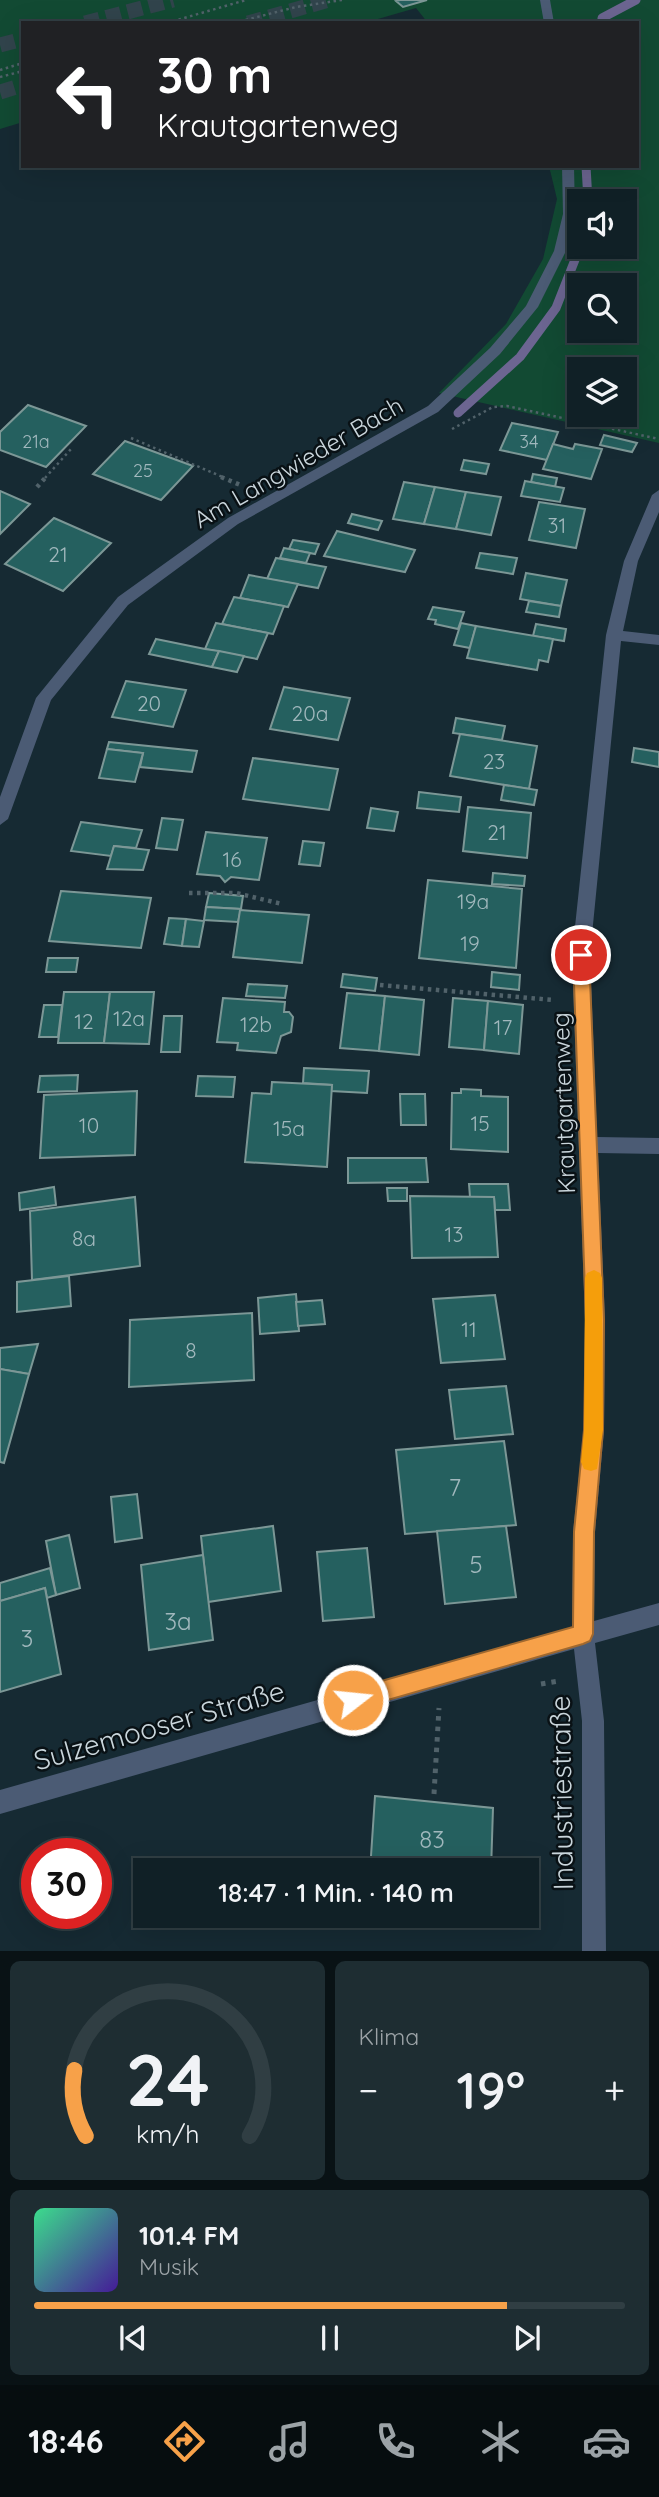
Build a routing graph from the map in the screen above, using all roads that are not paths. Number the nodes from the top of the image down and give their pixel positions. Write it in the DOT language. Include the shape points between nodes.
graph roads {
  1 [pos="545,0"];
  2 [pos="549,21"];
  3 [pos="568,168"];
  4 [pos="659,495"];
  5 [pos="614,635"];
  6 [pos="659,640"];
  7 [pos="0,819"];
  8 [pos="589,1145"];
  9 [pos="659,1146"];
  10 [pos="659,1614"];
  11 [pos="583,1634"];
  12 [pos="0,1802"];
  13 [pos="594,1951"];
  1 -- 2 [label="street"];
  3 -- 7 [label="street, Am Langwieder Bach" via="569,214 560,251 532,307 495,351 433,409 233,521 123,601 44,698"];
  4 -- 5 [label="street, Krautgartenweg" via="631,562"];
  5 -- 6 [label="street"];
  5 -- 8 [label="street, Krautgartenweg" via="581,955"];
  8 -- 9 [label="street"];
  8 -- 11 [label="street, Krautgartenweg" via="594,1430 584,1532"];
  10 -- 11 [label="street, Sulzemooser Straße"];
  11 -- 12 [label="street, Sulzemooser Straße"];
  11 -- 13 [label="street, Industriestraße" via="593,1721"];
}
